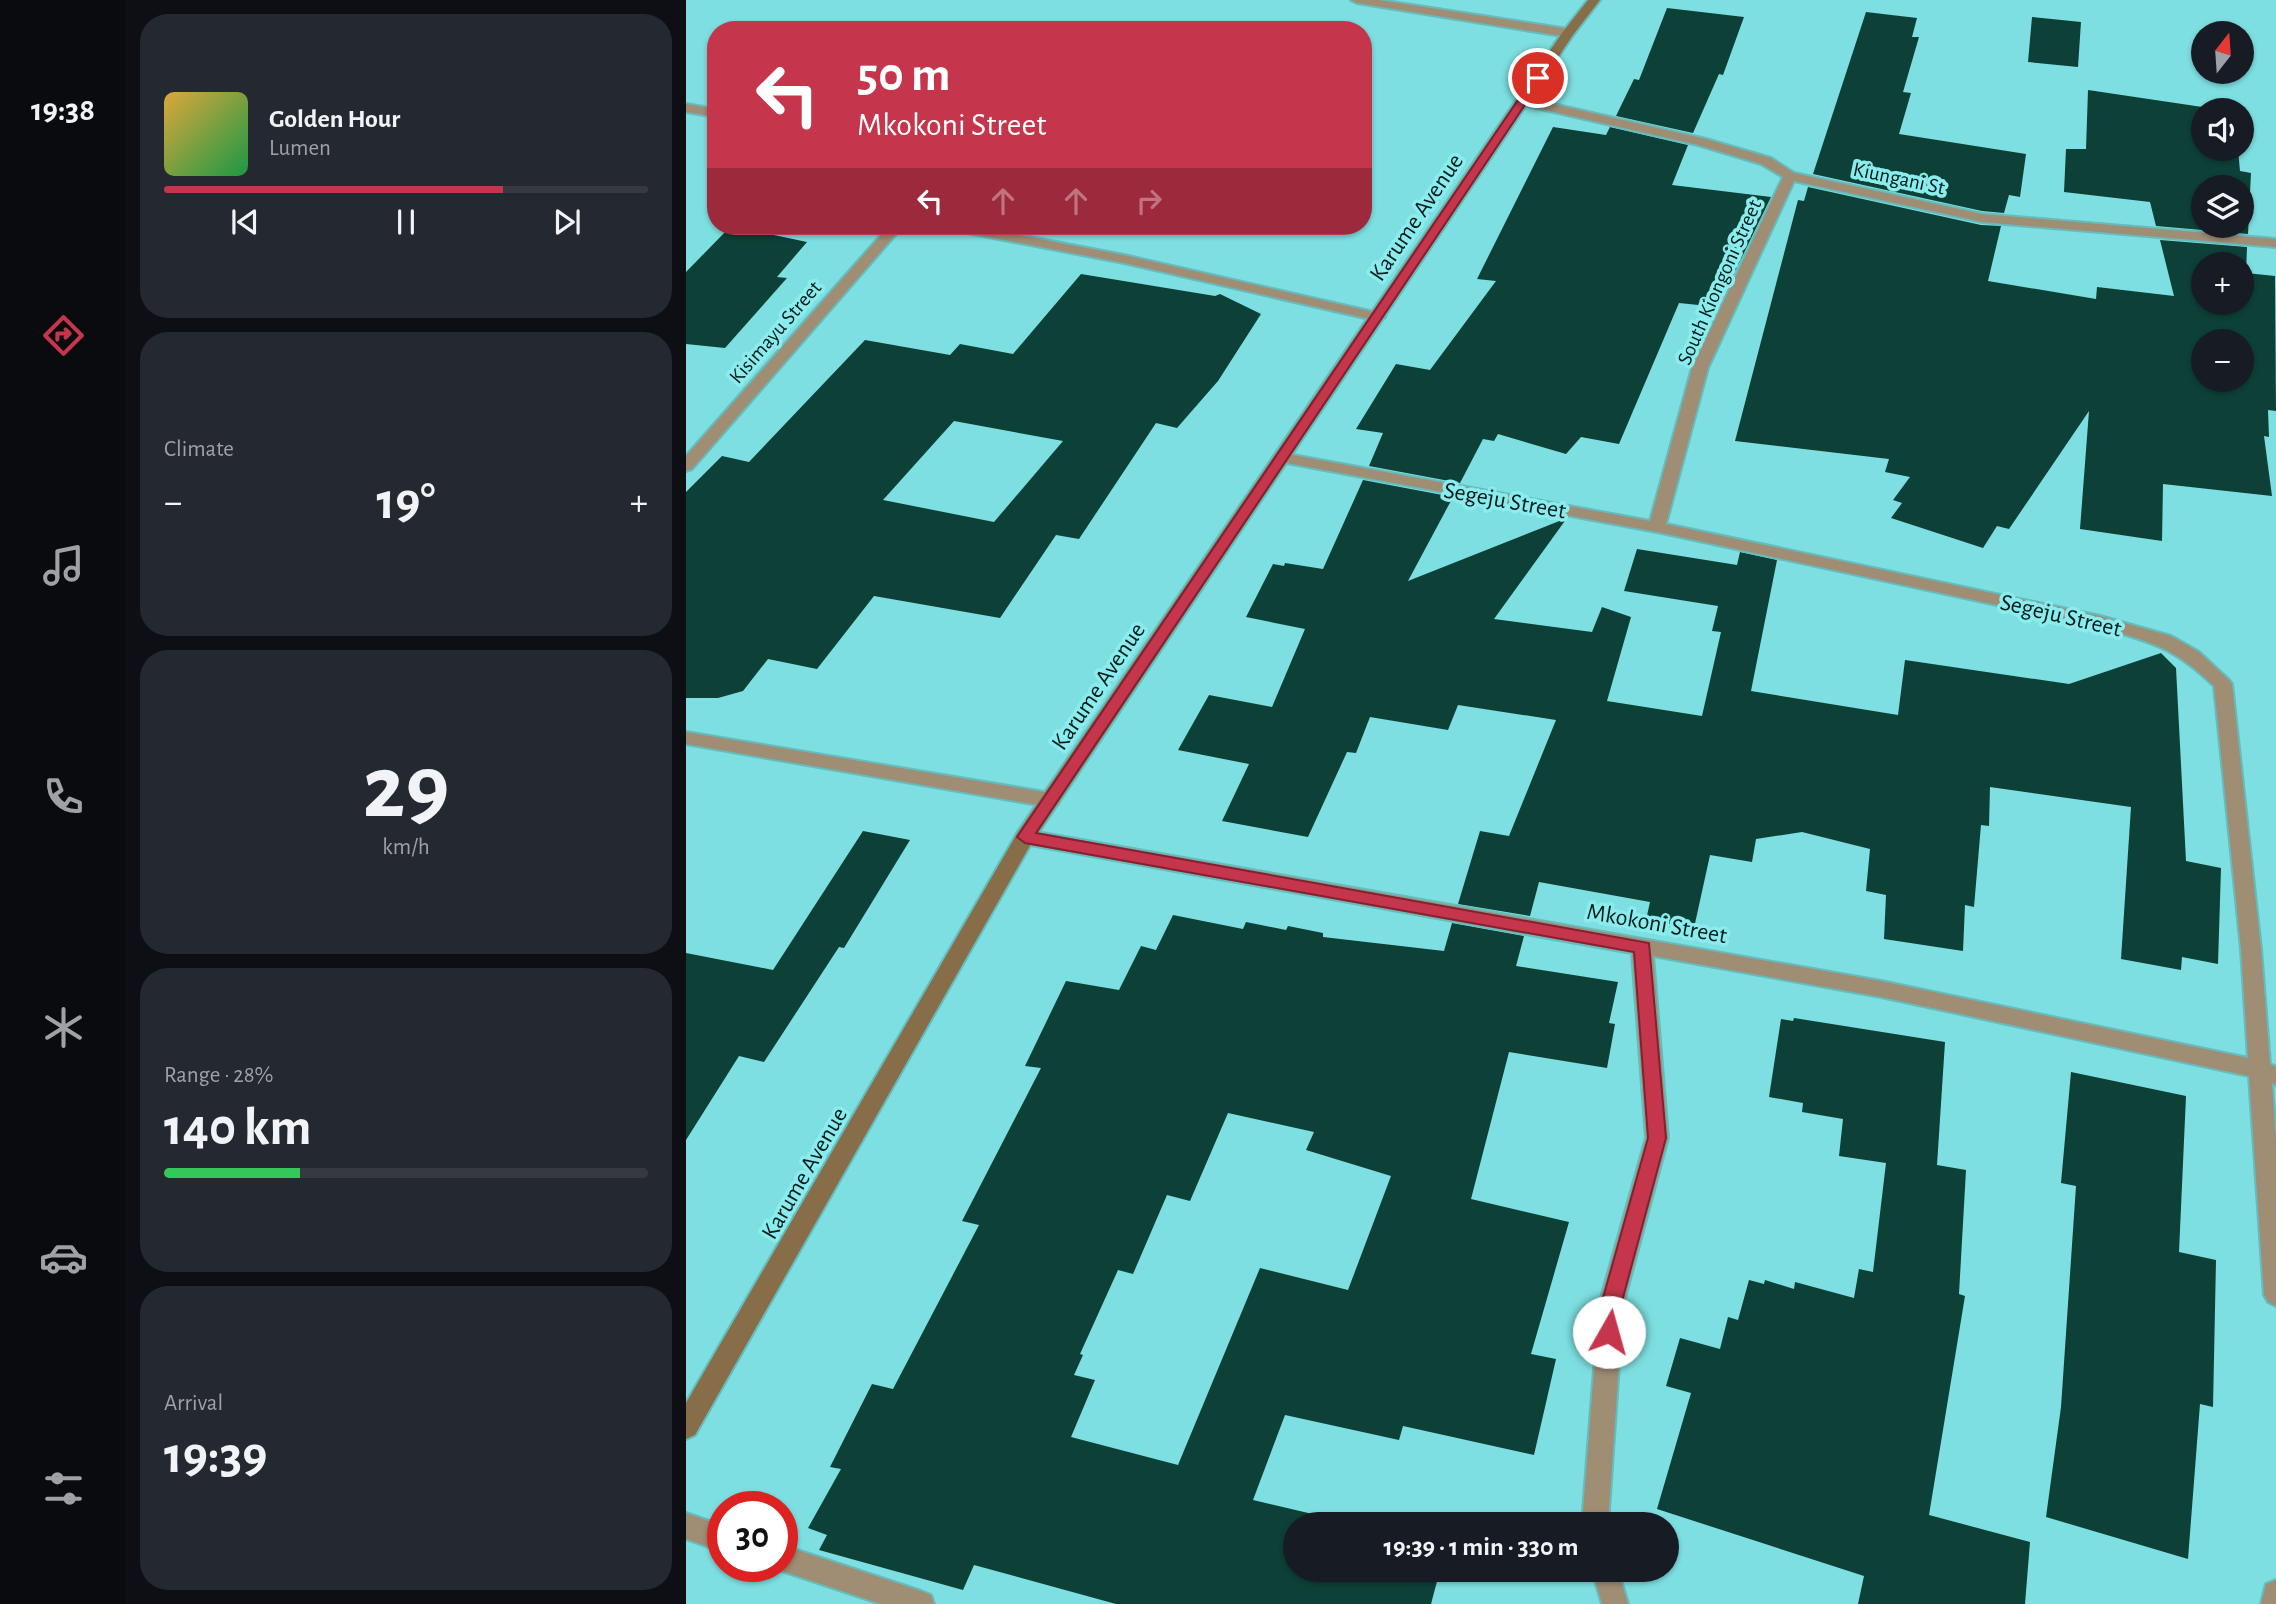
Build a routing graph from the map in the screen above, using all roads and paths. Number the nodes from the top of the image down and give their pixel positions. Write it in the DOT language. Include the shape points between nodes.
graph roads {
  1 [pos="1357,0"];
  2 [pos="1594,0"];
  3 [pos="1568,33"];
  4 [pos="1523,101"];
  5 [pos="686,108"];
  6 [pos="707,112"];
  7 [pos="1790,176"];
  8 [pos="888,235"];
  9 [pos="999,235"];
  10 [pos="2276,243"];
  11 [pos="1378,317"];
  12 [pos="1282,458"];
  13 [pos="686,466"];
  14 [pos="1657,527"];
  15 [pos="686,738"];
  16 [pos="1050,800"];
  17 [pos="1025,837"];
  18 [pos="1643,947"];
  19 [pos="2268,1073"];
  20 [pos="2276,1295"];
  21 [pos="686,1427"];
  22 [pos="1596,1512"];
  23 [pos="686,1526"];
  24 [pos="707,1533"];
  25 [pos="798,1563"];
  26 [pos="1609,1582"];
  27 [pos="2276,1593"];
  28 [pos="921,1604"];
  29 [pos="1615,1604"];
  30 [pos="2274,1604"];
  1 -- 3 [label="street"];
  2 -- 3 [label="main road, Karume Avenue"];
  3 -- 4 [label="main road, Karume Avenue"];
  4 -- 7 [label="street, Kiungani St" via="1702,142 1766,161"];
  4 -- 11 [label="main road, Karume Avenue"];
  5 -- 6 [label="street"];
  7 -- 10 [label="street, Kiungani St" via="1982,218"];
  7 -- 14 [label="street, South Kiongoni Street" via="1700,368"];
  8 -- 13 [label="street, Kisimayu Street"];
  9 -- 11 [label="street"];
  11 -- 12 [label="main road, Karume Avenue"];
  12 -- 14 [label="street, Segeju Street"];
  12 -- 16 [label="main road, Karume Avenue"];
  14 -- 19 [label="street, Segeju Street" via="2100,622 2165,640 2193,656 2223,684 2250,949"];
  15 -- 16 [label="street"];
  16 -- 17 [label="main road, Karume Avenue"];
  17 -- 18 [label="street, Mkokoni Street"];
  17 -- 21 [label="main road, Karume Avenue"];
  18 -- 19 [label="street, Mkokoni Street" via="1881,989"];
  18 -- 22 [label="street" via="1657,1138 1611,1305"];
  19 -- 20 [label="street, Segeju Street"];
  23 -- 24 [label="street"];
  25 -- 28 [label="street"];
  26 -- 29 [label="street"];
  27 -- 30 [label="street"];
}
